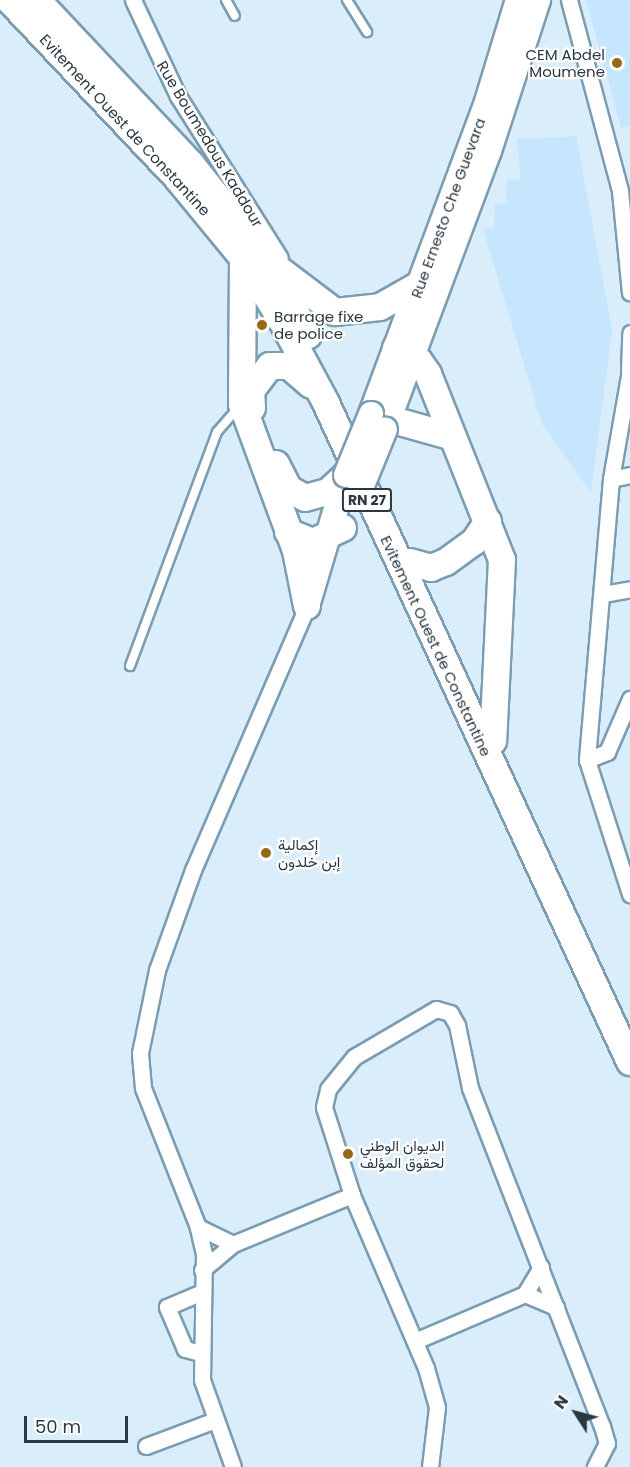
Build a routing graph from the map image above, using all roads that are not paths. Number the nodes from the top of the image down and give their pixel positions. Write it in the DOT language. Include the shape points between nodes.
graph roads {
  1 [pos="9,0"];
  2 [pos="38,0"];
  3 [pos="133,0"];
  4 [pos="226,0"];
  5 [pos="347,0"];
  6 [pos="518,0"];
  7 [pos="538,0"];
  8 [pos="569,0"];
  9 [pos="235,16"];
  10 [pos="367,32"];
  11 [pos="254,258"];
  12 [pos="296,283"];
  13 [pos="420,285"];
  14 [pos="630,293"];
  15 [pos="630,333"];
  16 [pos="405,353"];
  17 [pos="630,371"];
  18 [pos="325,401"];
  19 [pos="242,404"];
  20 [pos="381,421"];
  21 [pos="450,436"];
  22 [pos="630,475"];
  23 [pos="611,479"];
  24 [pos="352,486"];
  25 [pos="488,521"];
  26 [pos="288,532"];
  27 [pos="335,534"];
  28 [pos="410,562"];
  29 [pos="630,589"];
  30 [pos="603,594"];
  31 [pos="307,606"];
  32 [pos="129,666"];
  33 [pos="630,699"];
  34 [pos="493,741"];
  35 [pos="587,760"];
  36 [pos="630,894"];
  37 [pos="630,1036"];
  38 [pos="630,1062"];
  39 [pos="352,1195"];
  40 [pos="198,1227"];
  41 [pos="233,1244"];
  42 [pos="541,1266"];
  43 [pos="202,1270"];
  44 [pos="200,1293"];
  45 [pos="525,1294"];
  46 [pos="556,1307"];
  47 [pos="415,1341"];
  48 [pos="200,1353"];
  49 [pos="215,1420"];
  50 [pos="146,1446"];
  51 [pos="233,1467"];
  52 [pos="430,1467"];
  53 [pos="595,1467"];
  1 -- 11 [label="highway, Evitement Ouest de Constantine / RN 27"];
  2 -- 11 [label="highway, Evitement Ouest de Constantine / RN 27" via="154,122"];
  3 -- 12 [label="street, Rue Boumedous Kaddour" via="178,96"];
  4 -- 9 [label="lane"];
  5 -- 10 [label="lane"];
  6 -- 13 [label="main road, Rue Ernesto Che Guevara"];
  7 -- 16 [label="main road"];
  8 -- 14 [label="street" via="616,170"];
  11 -- 12 [label="highway"];
  11 -- 18 [label="highway, Evitement Ouest de Constantine / RN 27"];
  11 -- 19 [label="highway"];
  11 -- 28 [label="highway, Evitement Ouest de Constantine / RN 27" via="331,382"];
  12 -- 13 [label="highway" via="335,312 380,307"];
  13 -- 16 [label="main road, Rue Ernesto Che Guevara"];
  15 -- 17 [label="street"];
  16 -- 20 [label="main road, Rue Ernesto Che Guevara"];
  16 -- 21 [label="highway" via="428,374"];
  17 -- 23 [label="street"];
  18 -- 24 [label="highway" via="298,370 280,364 262,373 251,391 252,409 289,489 305,498"];
  18 -- 38 [label="highway, Evitement Ouest de Constantine / RN 27"];
  19 -- 26 [label="highway"];
  19 -- 32 [label="lane" via="217,432"];
  20 -- 21 [label="highway"];
  20 -- 24 [label="main road, Rue Ernesto Che Guevara, bridge"];
  21 -- 25 [label="highway"];
  22 -- 23 [label="street"];
  23 -- 30 [label="street"];
  24 -- 27 [label="main road"];
  25 -- 28 [label="highway" via="474,542 446,562 431,568"];
  25 -- 34 [label="highway" via="502,560 504,589"];
  26 -- 27 [label="highway" via="301,540"];
  26 -- 31 [label="highway"];
  27 -- 31 [label="main road"];
  28 -- 34 [label="highway, Evitement Ouest de Constantine / RN 27"];
  29 -- 30 [label="street"];
  30 -- 35 [label="street"];
  31 -- 40 [label="street" via="193,870 144,1018 143,1088"];
  33 -- 35 [label="street" via="607,752"];
  34 -- 37 [label="highway, Evitement Ouest de Constantine / RN 27"];
  35 -- 36 [label="street"];
  39 -- 41 [label="street"];
  39 -- 42 [label="street" via="325,1122 328,1089 354,1058 436,1009 450,1013 470,1088"];
  39 -- 47 [label="street"];
  40 -- 41 [label="street"];
  40 -- 43 [label="street"];
  41 -- 43 [label="street"];
  42 -- 45 [label="street"];
  42 -- 46 [label="street"];
  43 -- 44 [label="street"];
  44 -- 48 [label="street"];
  44 -- 48 [label="street" via="167,1307 185,1349"];
  45 -- 46 [label="street"];
  45 -- 47 [label="street"];
  46 -- 53 [label="street" via="607,1443"];
  47 -- 52 [label="street" via="437,1407"];
  48 -- 49 [label="street"];
  49 -- 50 [label="street"];
  49 -- 51 [label="street"];
}
